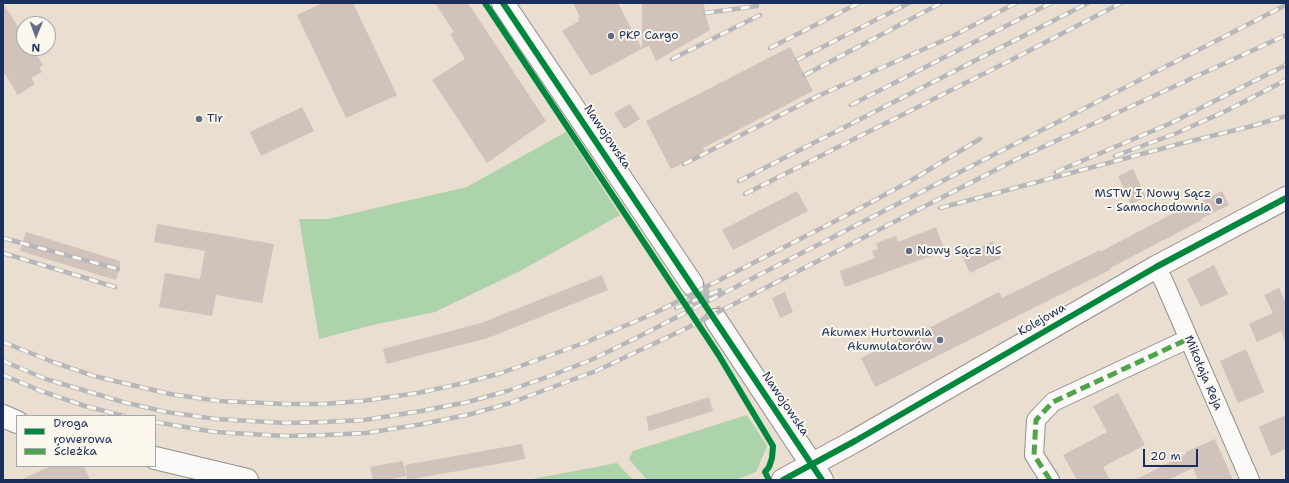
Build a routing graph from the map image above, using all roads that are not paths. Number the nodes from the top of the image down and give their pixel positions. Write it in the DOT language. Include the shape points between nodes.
graph roads {
  1 [pos="504,3"];
  2 [pos="1286,198"];
  3 [pos="1156,267"];
  4 [pos="692,284"];
  5 [pos="716,320"];
  6 [pos="1188,339"];
  7 [pos="3,416"];
  8 [pos="16,422"];
  9 [pos="156,458"];
  10 [pos="817,473"];
  11 [pos="247,480"];
  12 [pos="783,480"];
  13 [pos="1050,480"];
  14 [pos="1250,480"];
  1 -- 4 [label="street, Nawojowska"];
  2 -- 3 [label="street, Kolejowa"];
  3 -- 6 [label="street, Mikołaja Reja"];
  3 -- 10 [label="street, Kolejowa"];
  5 -- 10 [label="street, Nawojowska"];
  6 -- 13 [label="street" via="1052,402 1036,420 1034,455"];
  6 -- 14 [label="street, Mikołaja Reja"];
  7 -- 8 [label="street"];
  9 -- 11 [label="street"];
  10 -- 12 [label="street, Kolejowa"];
}
